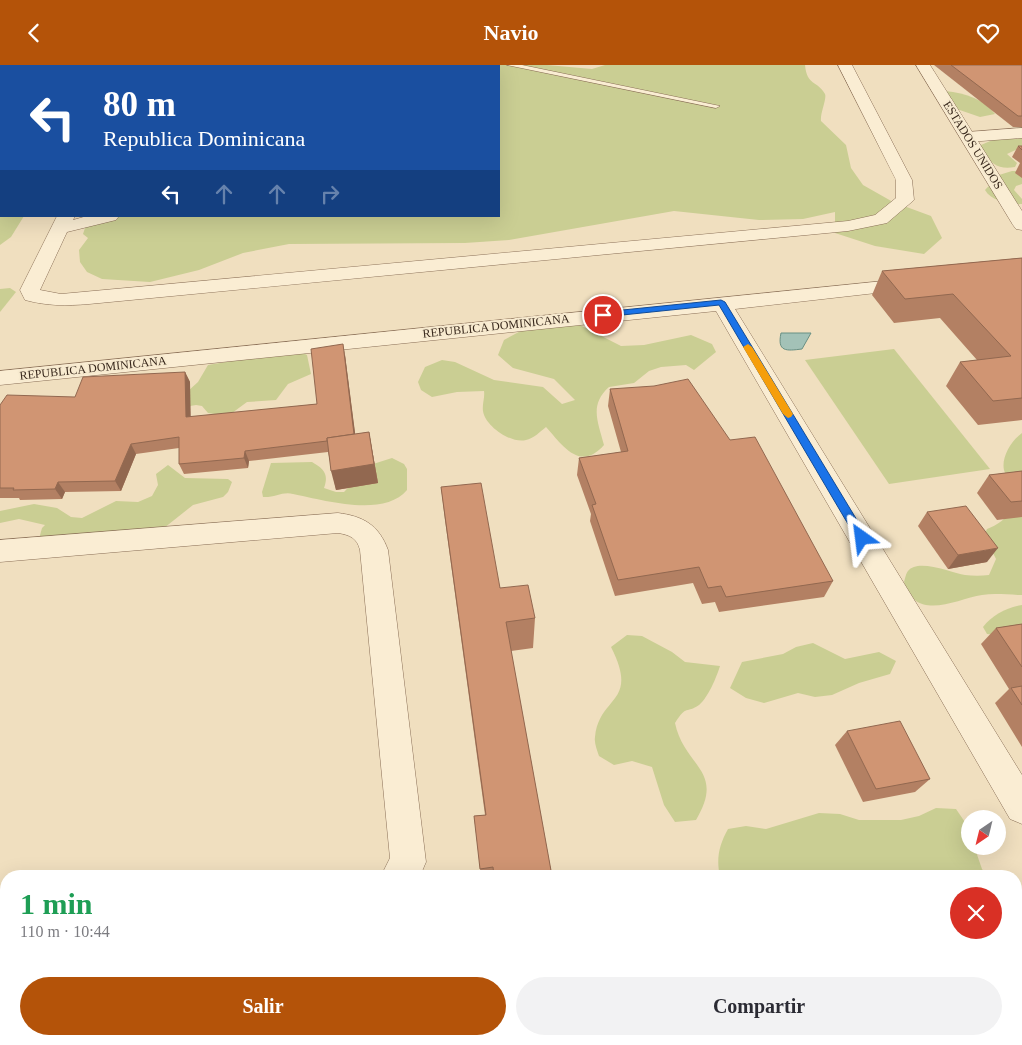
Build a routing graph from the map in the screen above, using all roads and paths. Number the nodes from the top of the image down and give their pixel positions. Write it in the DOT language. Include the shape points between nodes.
graph roads {
  1 [pos="511,65"];
  2 [pos="845,65"];
  3 [pos="924,65"];
  4 [pos="716,106"];
  5 [pos="1022,133"];
  6 [pos="968,137"];
  7 [pos="102,217"];
  8 [pos="64,222"];
  9 [pos="1022,225"];
  10 [pos="935,282"];
  11 [pos="721,302"];
  12 [pos="0,378"];
  13 [pos="0,551"];
  14 [pos="1022,807"];
  15 [pos="403,870"];
  1 -- 4 [label="lane"];
  2 -- 8 [label="street" via="904,180 905,200 880,219 848,226 89,298 61,300 32,296 30,290"];
  3 -- 6 [label="street, ESTADOS UNIDOS"];
  5 -- 6 [label="street"];
  6 -- 9 [label="street, ESTADOS UNIDOS"];
  7 -- 8 [label="street"];
  10 -- 11 [label="street, REPUBLICA DOMINICANA"];
  11 -- 12 [label="street, REPUBLICA DOMINICANA"];
  11 -- 14 [label="street"];
  13 -- 15 [label="street" via="338,523 354,525 364,531 372,540 374,549 408,862"];
}
